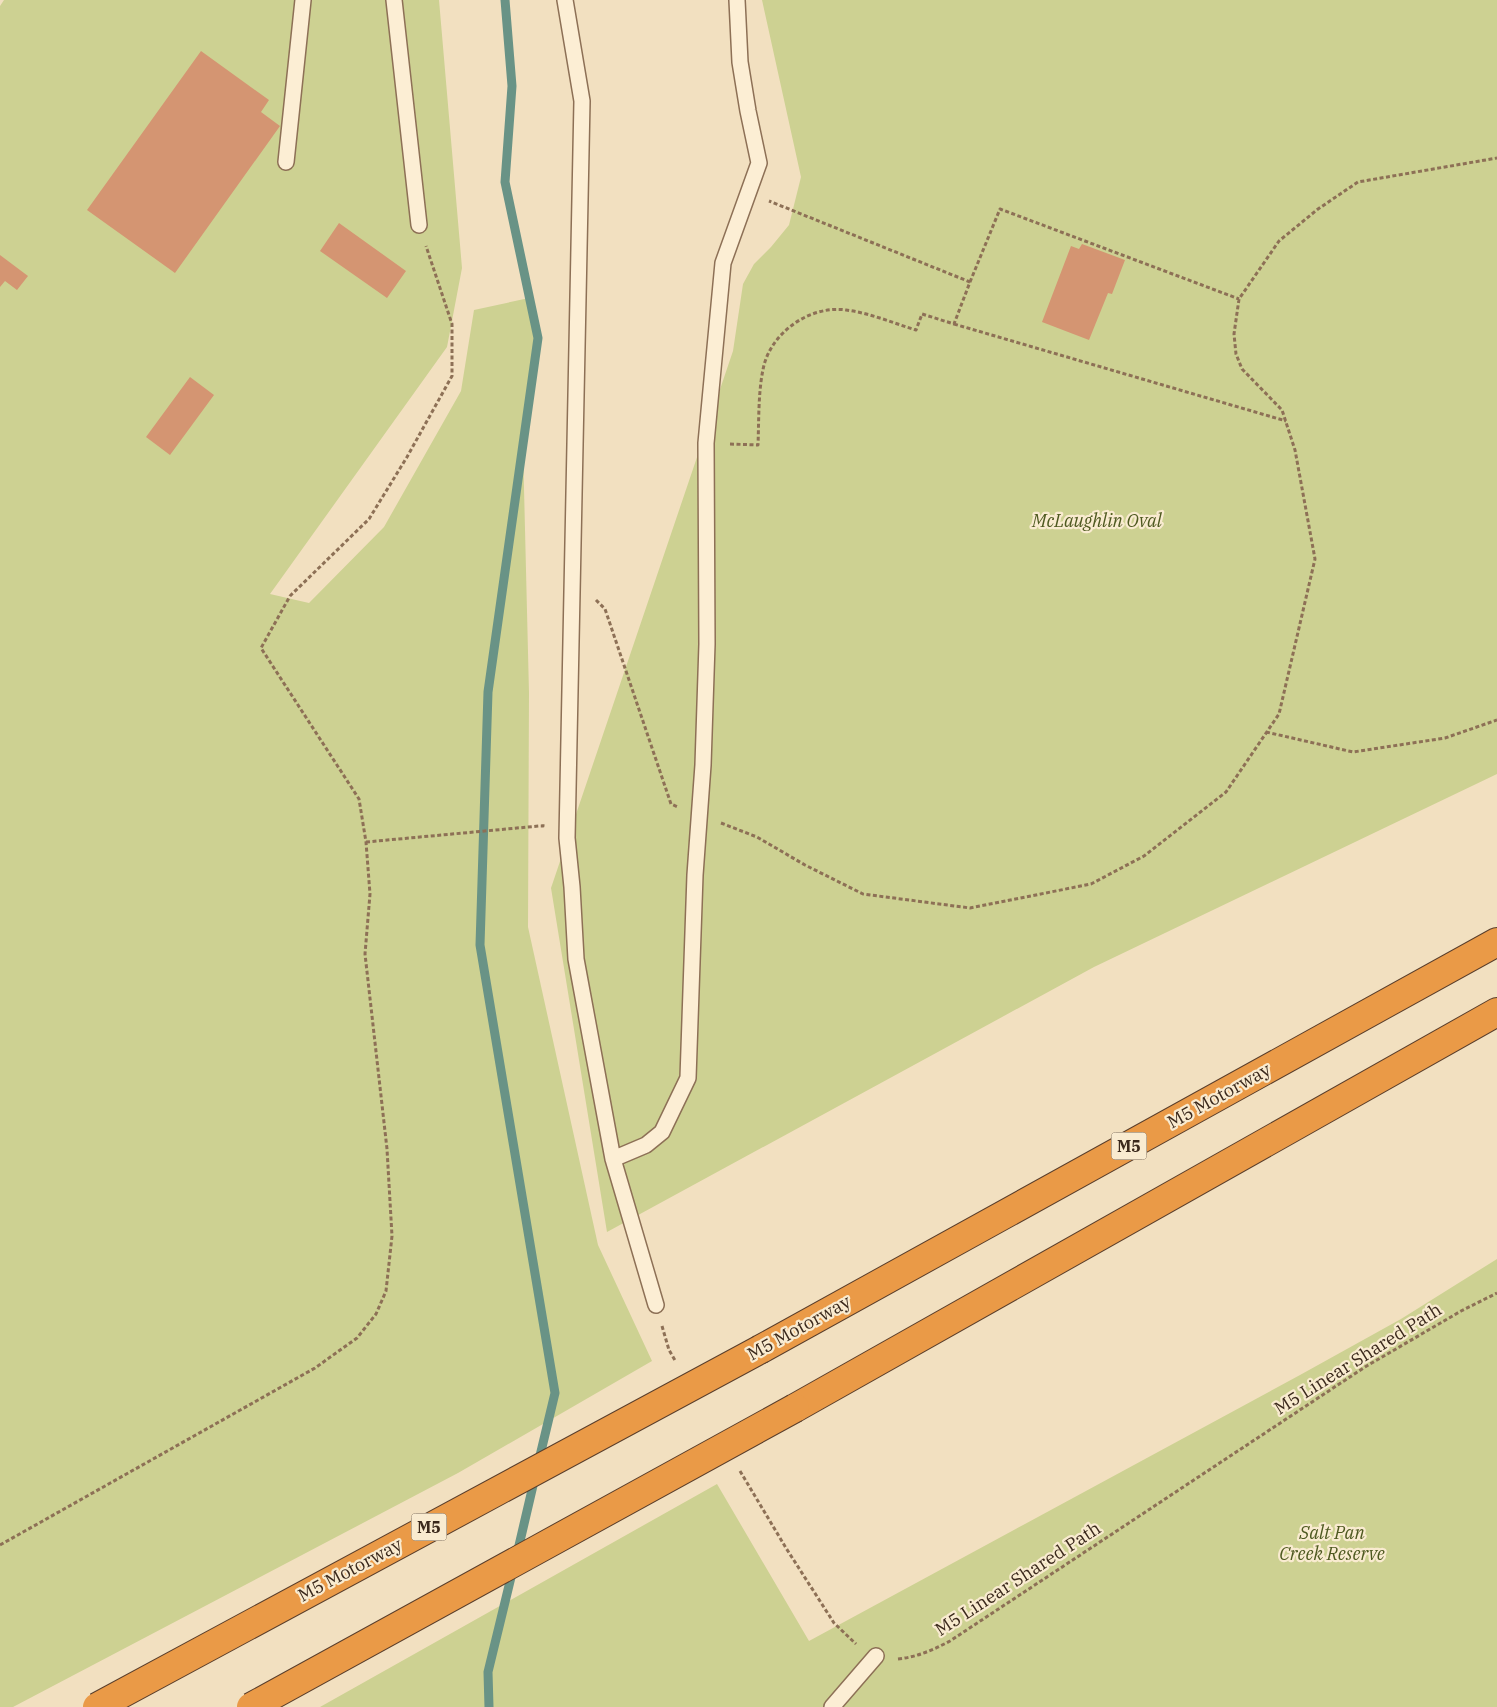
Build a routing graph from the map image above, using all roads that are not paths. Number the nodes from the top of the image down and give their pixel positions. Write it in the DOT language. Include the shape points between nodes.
graph roads {
  1 [pos="303,0"];
  2 [pos="394,0"];
  3 [pos="565,0"];
  4 [pos="737,0"];
  5 [pos="286,162"];
  6 [pos="419,225"];
  7 [pos="1497,942"];
  8 [pos="1497,1012"];
  9 [pos="613,1159"];
  10 [pos="656,1305"];
  11 [pos="876,1656"];
  12 [pos="97,1707"];
  13 [pos="251,1707"];
  14 [pos="832,1707"];
  1 -- 5 [label="lane"];
  2 -- 6 [label="lane"];
  3 -- 9 [label="lane" via="582,101 567,838 576,959"];
  4 -- 9 [label="lane" via="740,62 759,163 723,263 706,443 704,766 695,875 688,1078 662,1132 646,1145"];
  7 -- 12 [label="highway, M5 Motorway / M5, bridge" via="761,1348"];
  8 -- 13 [label="highway, bridge" via="795,1408"];
  9 -- 10 [label="lane"];
  11 -- 14 [label="lane"];
}
